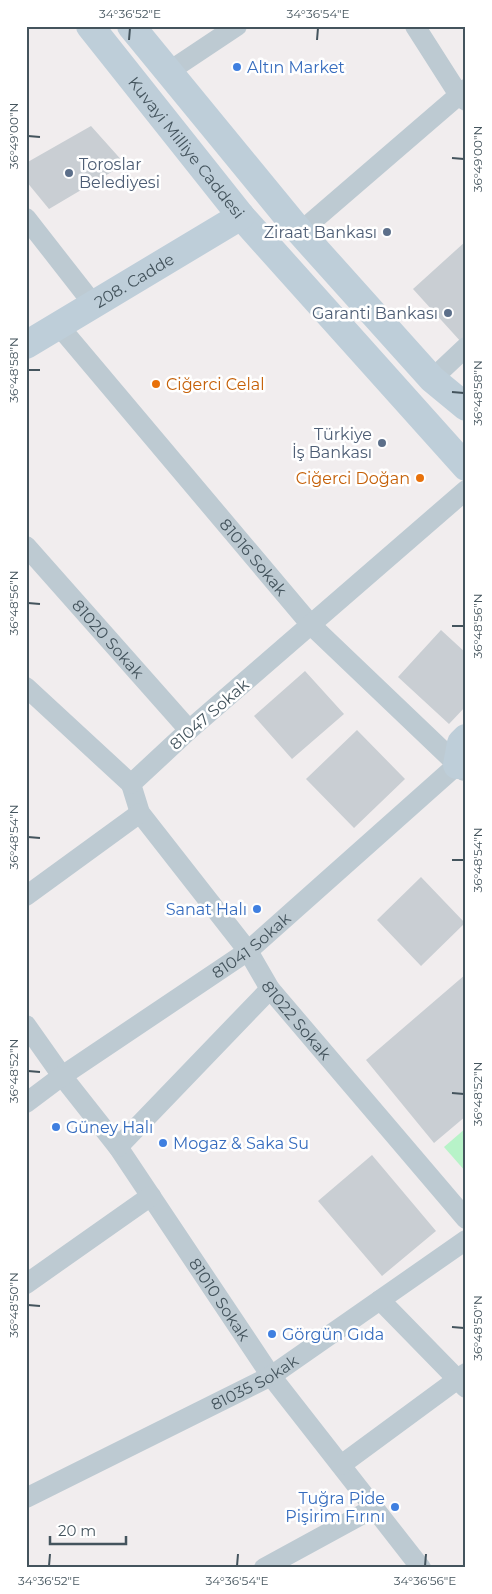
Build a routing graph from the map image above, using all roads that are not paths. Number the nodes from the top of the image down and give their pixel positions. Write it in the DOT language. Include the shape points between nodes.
graph roads {
  1 [pos="90,26"];
  2 [pos="131,26"];
  3 [pos="237,26"];
  4 [pos="415,26"];
  5 [pos="168,72"];
  6 [pos="464,95"];
  7 [pos="241,216"];
  8 [pos="26,218"];
  9 [pos="300,232"];
  10 [pos="94,305"];
  11 [pos="59,326"];
  12 [pos="26,345"];
  13 [pos="466,347"];
  14 [pos="432,379"];
  15 [pos="466,407"];
  16 [pos="466,467"];
  17 [pos="466,490"];
  18 [pos="26,546"];
  19 [pos="312,625"];
  20 [pos="30,698"];
  21 [pos="189,730"];
  22 [pos="466,738"];
  23 [pos="463,767"];
  24 [pos="131,784"];
  25 [pos="140,813"];
  26 [pos="26,896"];
  27 [pos="248,951"];
  28 [pos="270,989"];
  29 [pos="26,1025"];
  30 [pos="62,1076"];
  31 [pos="26,1103"];
  32 [pos="118,1147"];
  33 [pos="151,1196"];
  34 [pos="466,1219"];
  35 [pos="466,1240"];
  36 [pos="26,1284"];
  37 [pos="380,1300"];
  38 [pos="271,1376"];
  39 [pos="463,1380"];
  40 [pos="341,1465"];
  41 [pos="26,1498"];
  42 [pos="374,1508"];
  43 [pos="264,1568"];
  44 [pos="421,1568"];
  1 -- 7 [label="main road, Kuvayi Milliye Caddesi"];
  2 -- 5 [label="main road, Kuvayi Milliye Caddesi"];
  3 -- 5 [label="street"];
  4 -- 6 [label="street"];
  5 -- 9 [label="main road, Kuvayi Milliye Caddesi"];
  6 -- 9 [label="street"];
  7 -- 10 [label="main road, 208. Cadde"];
  7 -- 16 [label="main road, Kuvayi Milliye Caddesi"];
  8 -- 10 [label="street"];
  9 -- 14 [label="main road, Kuvayi Milliye Caddesi"];
  10 -- 11 [label="main road, 208. Cadde"];
  11 -- 12 [label="main road, 208. Cadde"];
  11 -- 19 [label="street, 81016 Sokak"];
  13 -- 14 [label="street"];
  14 -- 15 [label="main road, Kuvayi Milliye Caddesi"];
  17 -- 19 [label="street, 81047 Sokak"];
  18 -- 21 [label="street, 81020 Sokak"];
  19 -- 21 [label="street, 81047 Sokak"];
  19 -- 23 [label="street, 81016 Sokak"];
  20 -- 24 [label="street"];
  21 -- 24 [label="street, 81047 Sokak"];
  22 -- 23 [label="main road" via="461,743"];
  23 -- 27 [label="street, 81041 Sokak"];
  24 -- 25 [label="street"];
  25 -- 26 [label="street"];
  25 -- 27 [label="street, 81022 Sokak"];
  27 -- 28 [label="street, 81022 Sokak"];
  27 -- 30 [label="street, 81041 Sokak"];
  28 -- 32 [label="street"];
  28 -- 34 [label="street, 81022 Sokak"];
  29 -- 30 [label="street, 81010 Sokak"];
  30 -- 31 [label="street, 81041 Sokak"];
  30 -- 32 [label="street, 81010 Sokak"];
  32 -- 33 [label="street, 81010 Sokak"];
  33 -- 36 [label="street"];
  33 -- 38 [label="street, 81010 Sokak"];
  35 -- 37 [label="street, 81035 Sokak"];
  37 -- 38 [label="street, 81035 Sokak"];
  37 -- 39 [label="street"];
  38 -- 40 [label="street, 81010 Sokak"];
  38 -- 41 [label="street, 81035 Sokak"];
  39 -- 40 [label="street"];
  40 -- 42 [label="street, 81010 Sokak"];
  42 -- 43 [label="street"];
  42 -- 44 [label="street, 81010 Sokak"];
}
